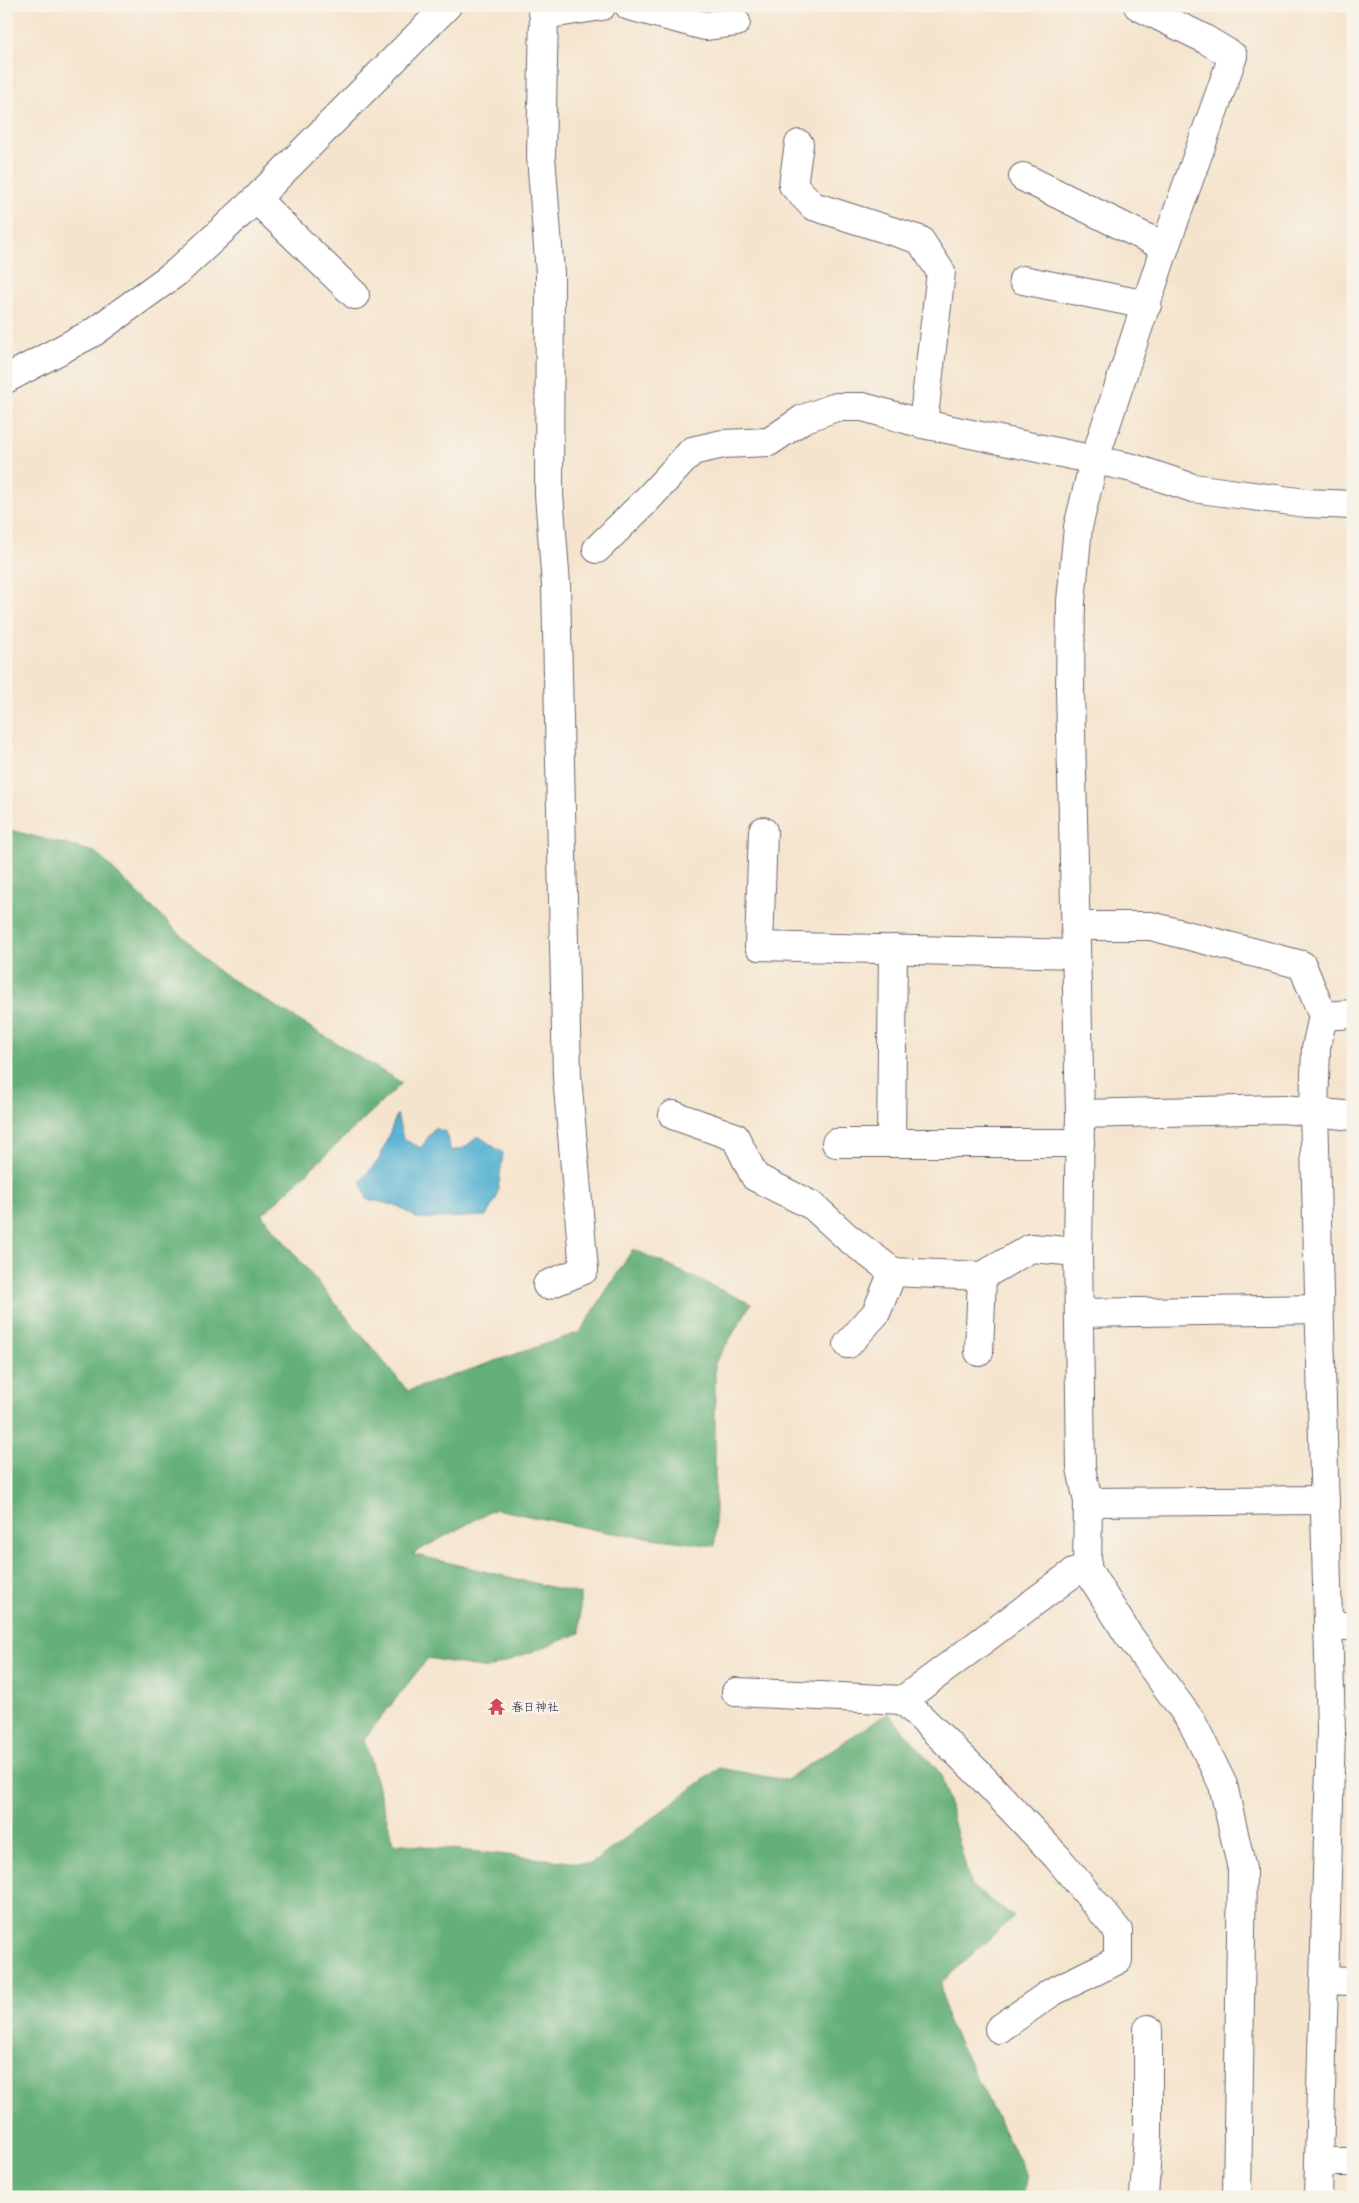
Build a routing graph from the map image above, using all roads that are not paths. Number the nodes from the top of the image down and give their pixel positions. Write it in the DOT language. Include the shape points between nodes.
graph roads {
  1 [pos="447,6"];
  2 [pos="602,6"];
  3 [pos="629,6"];
  4 [pos="1138,6"];
  5 [pos="542,11"];
  6 [pos="736,22"];
  7 [pos="799,144"];
  8 [pos="1023,177"];
  9 [pos="256,199"];
  10 [pos="1165,247"];
  11 [pos="1023,280"];
  12 [pos="355,295"];
  13 [pos="1147,305"];
  14 [pos="6,379"];
  15 [pos="923,424"];
  16 [pos="1094,461"];
  17 [pos="1353,505"];
  18 [pos="597,549"];
  19 [pos="763,831"];
  20 [pos="1075,926"];
  21 [pos="893,949"];
  22 [pos="1076,954"];
  23 [pos="1353,1014"];
  24 [pos="1322,1016"];
  25 [pos="1314,1112"];
  26 [pos="1080,1114"];
  27 [pos="673,1116"];
  28 [pos="1353,1116"];
  29 [pos="891,1143"];
  30 [pos="1080,1143"];
  31 [pos="836,1144"];
  32 [pos="1078,1252"];
  33 [pos="893,1272"];
  34 [pos="982,1276"];
  35 [pos="547,1285"];
  36 [pos="1319,1309"];
  37 [pos="1078,1313"];
  38 [pos="848,1344"];
  39 [pos="979,1352"];
  40 [pos="1325,1500"];
  41 [pos="1088,1502"];
  42 [pos="1087,1568"];
  43 [pos="1341,1626"];
  44 [pos="736,1692"];
  45 [pos="903,1700"];
  46 [pos="1342,1804"];
  47 [pos="1325,1980"];
  48 [pos="1353,1981"];
  49 [pos="998,2029"];
  50 [pos="1148,2029"];
  51 [pos="1320,2162"];
  52 [pos="1353,2162"];
  53 [pos="1144,2197"];
  54 [pos="1237,2197"];
  55 [pos="1318,2197"];
  1 -- 9 [label="street"];
  2 -- 5 [label="street"];
  3 -- 6 [label="street" via="705,26"];
  4 -- 10 [label="street" via="1233,56"];
  5 -- 35 [label="street" via="541,156 550,273 549,494 556,585 568,1077 584,1270"];
  7 -- 15 [label="street" via="793,185 813,206 920,240 941,272"];
  8 -- 10 [label="street"];
  9 -- 12 [label="street"];
  9 -- 14 [label="street" via="176,272 94,332"];
  10 -- 13 [label="street"];
  11 -- 13 [label="street"];
  13 -- 16 [label="street"];
  15 -- 16 [label="street"];
  15 -- 18 [label="street" via="863,407 836,407 803,419 769,442 723,444 692,451"];
  16 -- 17 [label="street" via="1133,468 1192,488 1306,503"];
  16 -- 20 [label="street" via="1078,527 1071,600"];
  19 -- 21 [label="street" via="759,946"];
  20 -- 22 [label="street"];
  20 -- 24 [label="street" via="1151,926 1302,965"];
  21 -- 22 [label="street"];
  21 -- 29 [label="street"];
  22 -- 26 [label="street"];
  23 -- 24 [label="street"];
  24 -- 25 [label="street" via="1316,1048"];
  25 -- 26 [label="street" via="1283,1109"];
  25 -- 28 [label="street"];
  25 -- 36 [label="street"];
  26 -- 30 [label="street"];
  27 -- 33 [label="street" via="735,1137 755,1177 813,1206"];
  29 -- 30 [label="street"];
  29 -- 31 [label="street"];
  30 -- 32 [label="street"];
  32 -- 34 [label="street" via="1031,1248"];
  32 -- 37 [label="street"];
  33 -- 34 [label="street"];
  33 -- 38 [label="street" via="876,1312"];
  34 -- 39 [label="street"];
  36 -- 37 [label="street"];
  36 -- 40 [label="street"];
  37 -- 41 [label="street" via="1081,1468"];
  40 -- 41 [label="street"];
  40 -- 43 [label="street"];
  41 -- 42 [label="street"];
  42 -- 45 [label="street" via="1073,1573"];
  42 -- 54 [label="street" via="1127,1633 1192,1722 1223,1785 1242,1869"];
  43 -- 46 [label="street"];
  44 -- 45 [label="street"];
  45 -- 49 [label="street" via="1057,1856 1118,1931 1118,1960 1052,1992"];
  46 -- 47 [label="street"];
  47 -- 48 [label="street"];
  47 -- 51 [label="street"];
  50 -- 53 [label="street" via="1148,2135"];
  51 -- 52 [label="street"];
  51 -- 55 [label="street"];
}
